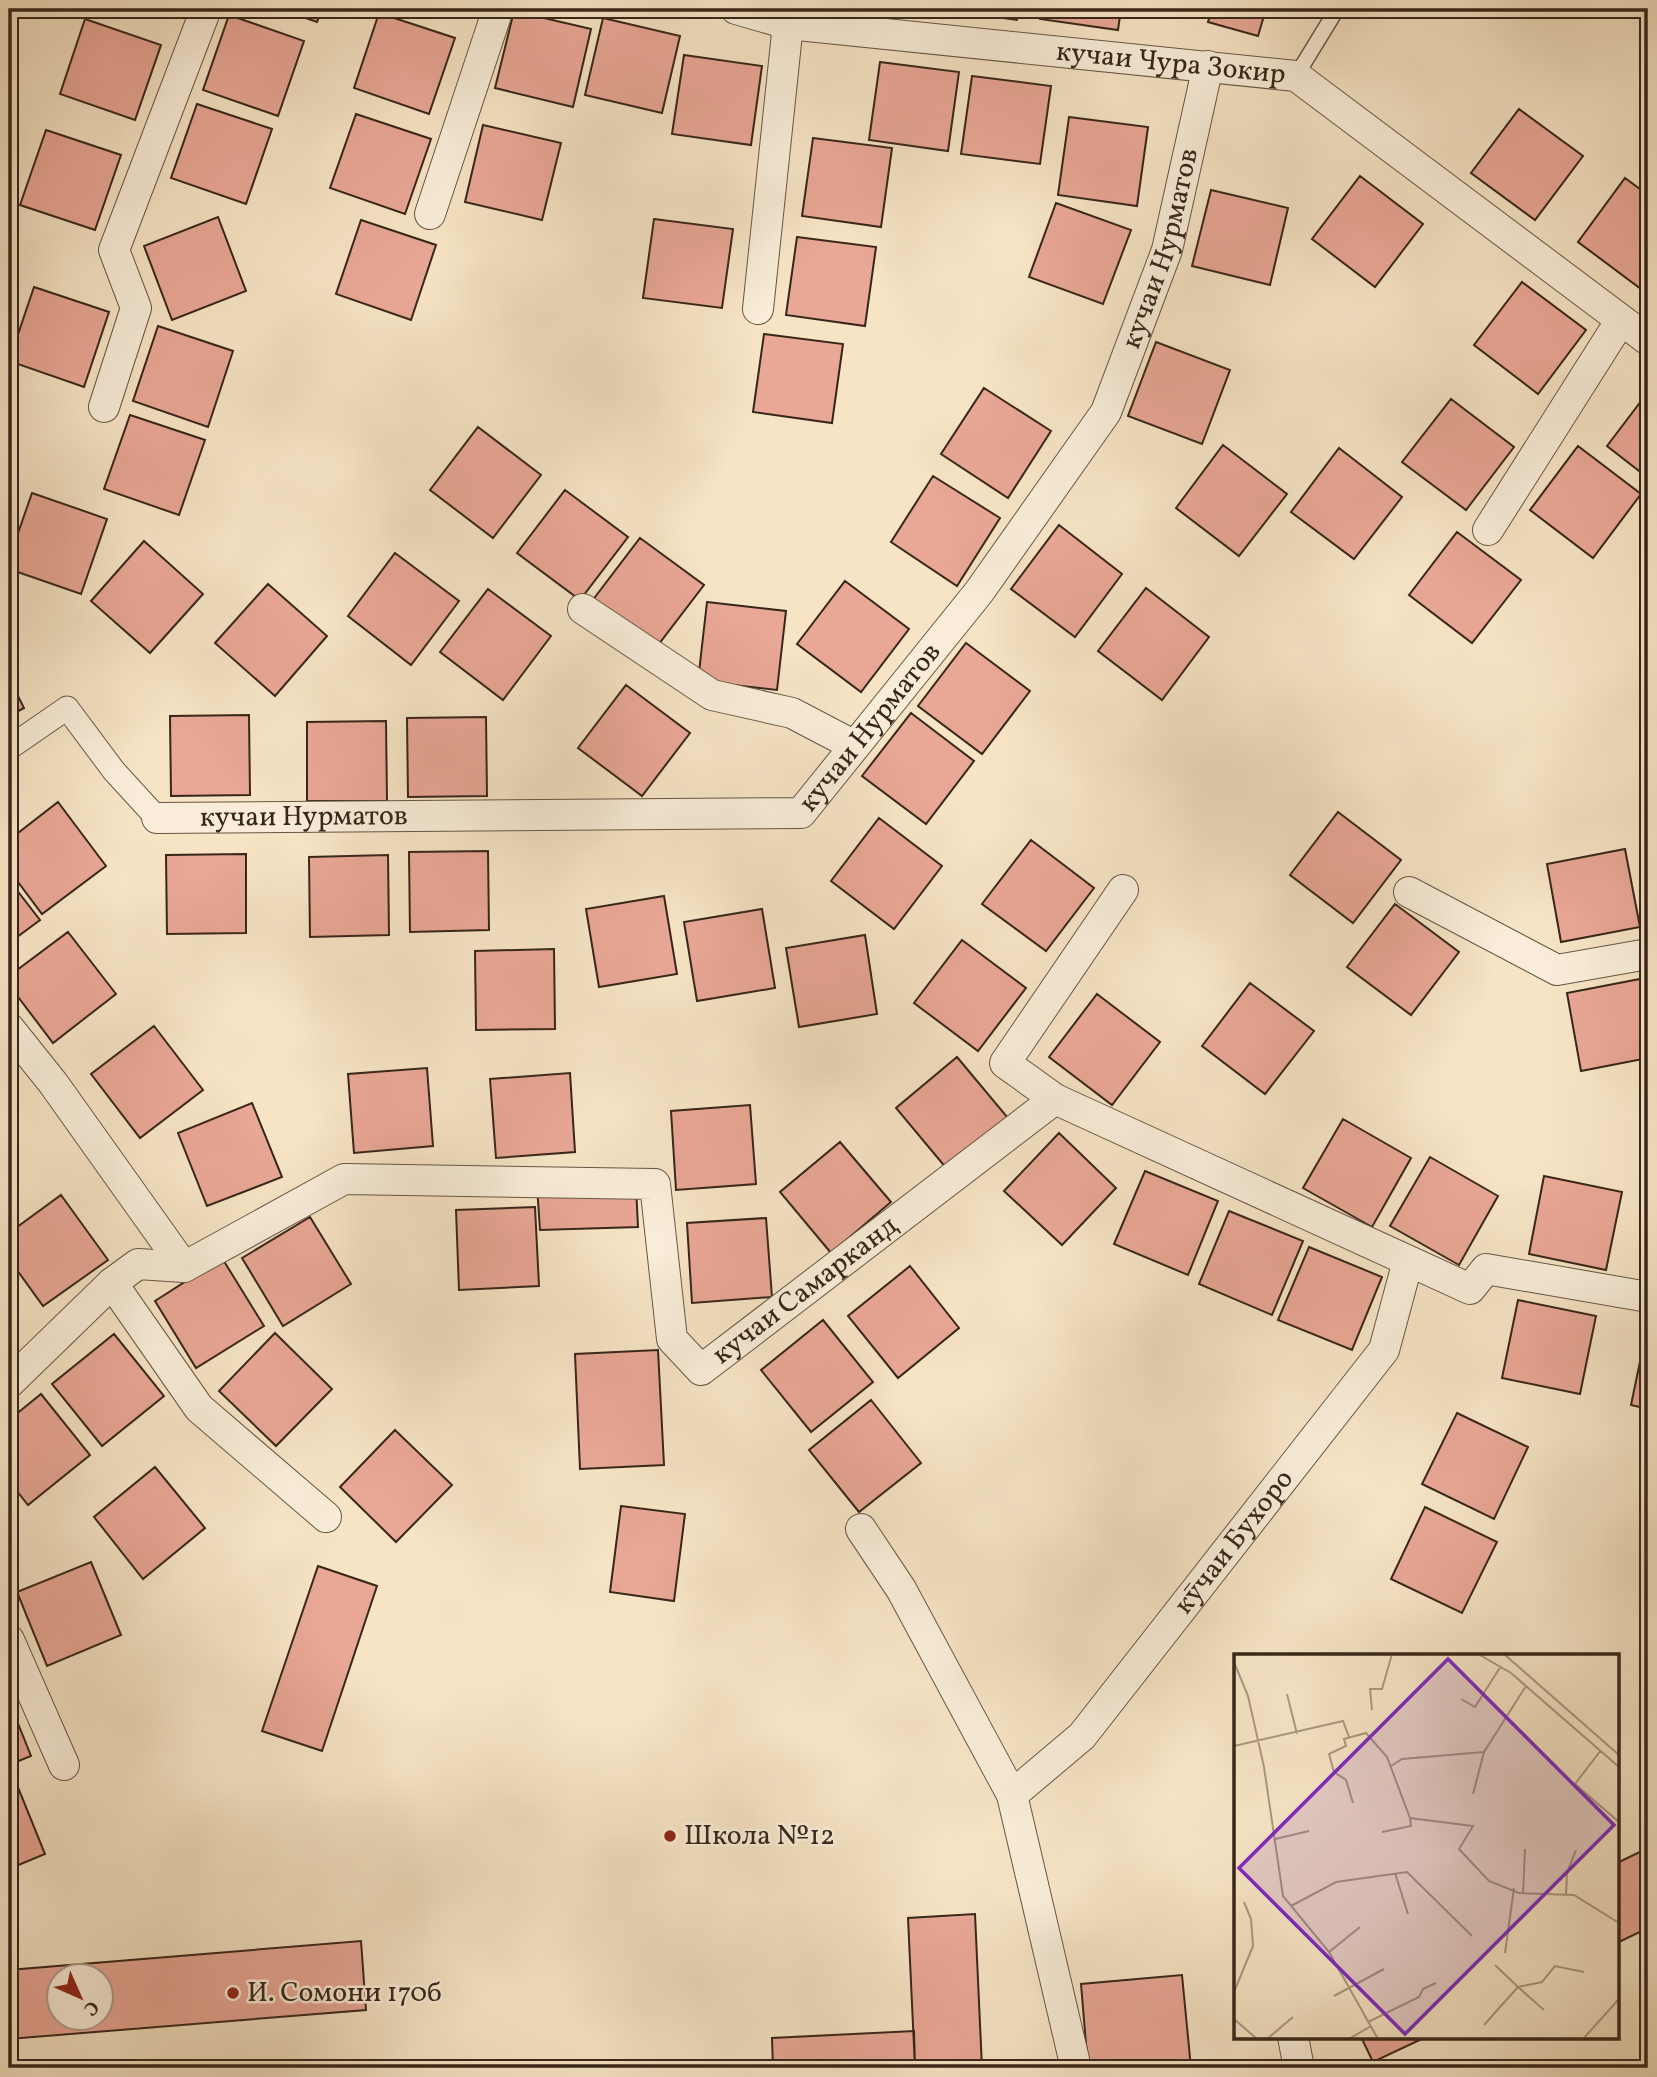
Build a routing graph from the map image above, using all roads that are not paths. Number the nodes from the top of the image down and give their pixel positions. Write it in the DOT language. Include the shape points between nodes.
graph roads {
  1 [pos="206,9"];
  2 [pos="498,9"];
  3 [pos="736,9"];
  4 [pos="1337,9"];
  5 [pos="788,24"];
  6 [pos="1208,65"];
  7 [pos="1296,76"];
  8 [pos="430,214"];
  9 [pos="758,309"];
  10 [pos="1621,320"];
  11 [pos="1648,340"];
  12 [pos="104,407"];
  13 [pos="1488,530"];
  14 [pos="583,609"];
  15 [pos="853,745"];
  16 [pos="9,748"];
  17 [pos="157,818"];
  18 [pos="1122,890"];
  19 [pos="1409,892"];
  20 [pos="1648,954"];
  21 [pos="9,1028"];
  22 [pos="1055,1099"];
  23 [pos="1408,1261"];
  24 [pos="184,1267"];
  25 [pos="112,1283"];
  26 [pos="1648,1297"];
  27 [pos="9,1383"];
  28 [pos="326,1517"];
  29 [pos="861,1529"];
  30 [pos="9,1640"];
  31 [pos="64,1765"];
  32 [pos="1012,1795"];
  33 [pos="1293,2038"];
  34 [pos="1076,2068"];
  35 [pos="1299,2068"];
  1 -- 12 [label="street" via="114,250 136,308"];
  2 -- 8 [label="street"];
  3 -- 5 [label="street, кучаи Чура Зокир"];
  4 -- 7 [label="lane"];
  5 -- 6 [label="street, кучаи Чура Зокир"];
  5 -- 9 [label="street"];
  6 -- 7 [label="street, кучаи Чура Зокир"];
  6 -- 15 [label="street, кучаи Нурматов" via="1167,250 1106,412 979,592"];
  7 -- 10 [label="street, кучаи Чура Зокир"];
  10 -- 11 [label="street, кучаи Чура Зокир"];
  10 -- 13 [label="street"];
  14 -- 15 [label="street" via="712,695 792,713"];
  15 -- 17 [label="street, кучаи Нурматов" via="801,813"];
  16 -- 17 [label="street" via="67,708 114,771"];
  18 -- 22 [label="street" via="1005,1063"];
  19 -- 20 [label="street" via="1557,970"];
  21 -- 24 [label="street"];
  22 -- 23 [label="street"];
  22 -- 24 [label="street, кучаи Самарканд" via="701,1370 671,1339 655,1184 344,1179"];
  23 -- 26 [label="street" via="1470,1289 1486,1269"];
  23 -- 32 [label="street, кӯчаи Бухоро" via="1384,1350 1082,1736"];
  24 -- 25 [label="street" via="138,1264"];
  25 -- 27 [label="street"];
  25 -- 28 [label="street" via="199,1408"];
  29 -- 32 [label="street" via="901,1589"];
  30 -- 31 [label="street"];
  32 -- 34 [label="street"];
  33 -- 35 [label="street"];
}
